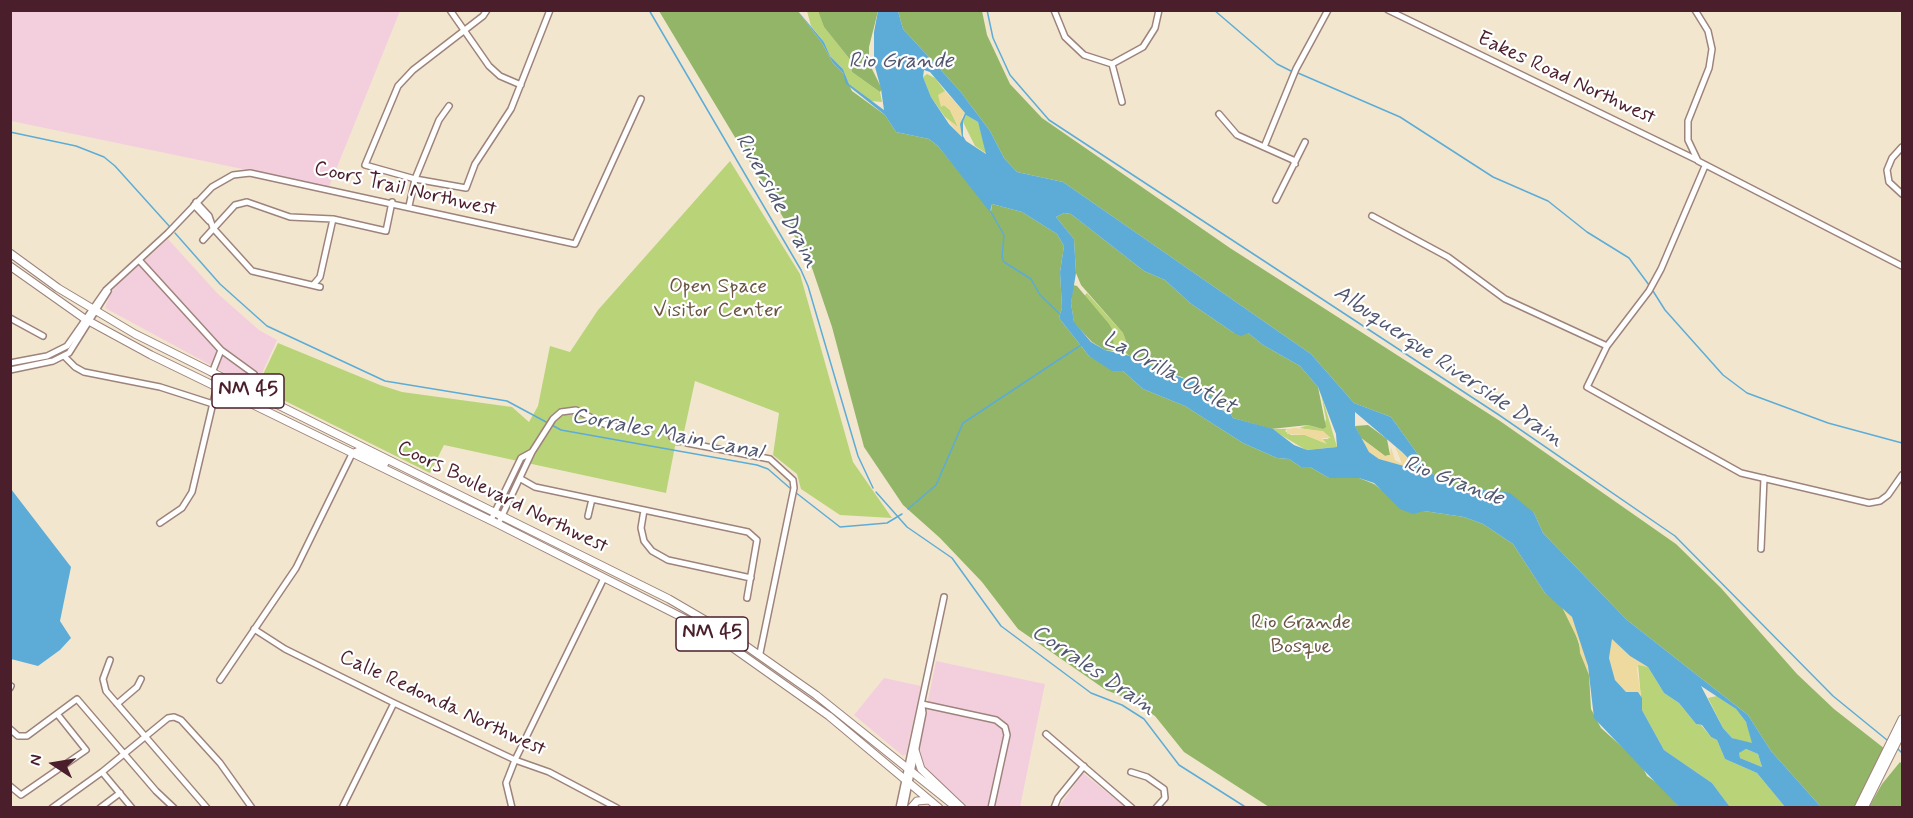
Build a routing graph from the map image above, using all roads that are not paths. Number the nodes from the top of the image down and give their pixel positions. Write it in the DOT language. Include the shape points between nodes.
graph roads {
  1 [pos="450,10"];
  2 [pos="487,10"];
  3 [pos="550,10"];
  4 [pos="1054,10"];
  5 [pos="1159,10"];
  6 [pos="1328,10"];
  7 [pos="1388,10"];
  8 [pos="1695,10"];
  9 [pos="463,30"];
  10 [pos="1112,64"];
  11 [pos="521,85"];
  12 [pos="641,99"];
  13 [pos="1122,102"];
  14 [pos="449,106"];
  15 [pos="1219,114"];
  16 [pos="1305,142"];
  17 [pos="1264,147"];
  18 [pos="1902,147"];
  19 [pos="1698,161"];
  20 [pos="1294,164"];
  21 [pos="1705,166"];
  22 [pos="415,179"];
  23 [pos="1902,194"];
  24 [pos="1276,200"];
  25 [pos="392,202"];
  26 [pos="195,204"];
  27 [pos="409,206"];
  28 [pos="1372,216"];
  29 [pos="333,219"];
  30 [pos="213,228"];
  31 [pos="203,240"];
  32 [pos="10,253"];
  33 [pos="139,260"];
  34 [pos="10,266"];
  35 [pos="1902,266"];
  36 [pos="94,311"];
  37 [pos="10,318"];
  38 [pos="87,321"];
  39 [pos="43,336"];
  40 [pos="1607,346"];
  41 [pos="221,350"];
  42 [pos="64,356"];
  43 [pos="10,363"];
  44 [pos="10,370"];
  45 [pos="212,373"];
  46 [pos="254,374"];
  47 [pos="217,386"];
  48 [pos="213,404"];
  49 [pos="620,427"];
  50 [pos="672,437"];
  51 [pos="532,452"];
  52 [pos="352,454"];
  53 [pos="404,468"];
  54 [pos="1902,475"];
  55 [pos="1764,478"];
  56 [pos="520,479"];
  57 [pos="592,499"];
  58 [pos="644,510"];
  59 [pos="498,514"];
  60 [pos="588,516"];
  61 [pos="495,522"];
  62 [pos="160,523"];
  63 [pos="1761,549"];
  64 [pos="604,578"];
  65 [pos="751,578"];
  66 [pos="944,597"];
  67 [pos="747,598"];
  68 [pos="254,629"];
  69 [pos="760,653"];
  70 [pos="110,660"];
  71 [pos="141,679"];
  72 [pos="220,680"];
  73 [pos="394,703"];
  74 [pos="117,704"];
  75 [pos="922,704"];
  76 [pos="58,715"];
  77 [pos="1902,719"];
  78 [pos="10,729"];
  79 [pos="1046,734"];
  80 [pos="1899,736"];
  81 [pos="144,737"];
  82 [pos="915,750"];
  83 [pos="125,753"];
  84 [pos="515,760"];
  85 [pos="1083,766"];
  86 [pos="909,768"];
  87 [pos="102,772"];
  88 [pos="1131,772"];
  89 [pos="906,780"];
  90 [pos="1876,780"];
  91 [pos="10,786"];
  92 [pos="120,793"];
  93 [pos="930,800"];
  94 [pos="52,807"];
  95 [pos="100,807"];
  96 [pos="132,807"];
  97 [pos="174,807"];
  98 [pos="207,807"];
  99 [pos="252,807"];
  100 [pos="342,807"];
  101 [pos="512,807"];
  102 [pos="617,807"];
  103 [pos="899,807"];
  104 [pos="904,807"];
  105 [pos="911,807"];
  106 [pos="939,807"];
  107 [pos="957,807"];
  108 [pos="962,807"];
  109 [pos="991,807"];
  110 [pos="1054,807"];
  111 [pos="1132,807"];
  112 [pos="1156,807"];
  113 [pos="1858,807"];
  114 [pos="1864,807"];
  1 -- 9 [label="street"];
  2 -- 9 [label="street"];
  3 -- 11 [label="street"];
  4 -- 10 [label="street" via="1065,37 1084,56"];
  5 -- 10 [label="street" via="1155,28 1143,47"];
  6 -- 17 [label="street" via="1296,69"];
  7 -- 19 [label="street, Eakes Road Northwest"];
  8 -- 19 [label="street" via="1708,31 1712,49 1709,68 1688,121 1688,140"];
  9 -- 11 [label="street" via="489,66"];
  9 -- 22 [label="street" via="398,86 365,165"];
  10 -- 13 [label="street"];
  11 -- 22 [label="street" via="475,164 466,188"];
  12 -- 27 [label="street, Coors Trail Northwest" via="575,244"];
  14 -- 22 [label="street" via="439,120"];
  15 -- 17 [label="street" via="1237,135"];
  16 -- 20 [label="street"];
  17 -- 20 [label="street"];
  18 -- 23 [label="street" via="1887,170 1889,182"];
  19 -- 21 [label="street, Eakes Road Northwest"];
  20 -- 24 [label="street"];
  21 -- 35 [label="street, Eakes Road Northwest"];
  21 -- 40 [label="street" via="1652,285"];
  22 -- 27 [label="street"];
  25 -- 26 [label="street, Coors Trail Northwest" via="250,173 224,178"];
  25 -- 27 [label="street, Coors Trail Northwest"];
  25 -- 29 [label="street" via="386,231"];
  26 -- 30 [label="street"];
  26 -- 33 [label="street, Coors Trail Northwest"];
  28 -- 40 [label="street" via="1448,257 1505,299"];
  29 -- 30 [label="street" via="291,217 247,202 235,205"];
  29 -- 30 [label="street" via="317,285 252,271"];
  30 -- 31 [label="street"];
  32 -- 36 [label="main road, Coors Boulevard Northwest / NM 45"];
  33 -- 36 [label="street, Coors Trail Northwest" via="112,285"];
  33 -- 41 [label="street"];
  34 -- 38 [label="main road, Coors Boulevard Northwest / NM 45"];
  36 -- 38 [label="street, Coors Trail Northwest"];
  36 -- 45 [label="main road, Coors Boulevard Northwest / NM 45"];
  37 -- 39 [label="street"];
  38 -- 42 [label="street" via="76,346"];
  38 -- 43 [label="street" via="64,349"];
  38 -- 47 [label="main road, Coors Boulevard Northwest / NM 45"];
  40 -- 55 [label="street" via="1587,387 1741,473"];
  41 -- 45 [label="street"];
  41 -- 46 [label="street"];
  42 -- 44 [label="street"];
  42 -- 48 [label="street" via="84,372 179,392"];
  45 -- 53 [label="main road, Coors Boulevard Northwest / NM 45"];
  47 -- 48 [label="street"];
  47 -- 52 [label="main road, Coors Boulevard Northwest / NM 45"];
  48 -- 62 [label="street" via="192,492 183,508"];
  49 -- 51 [label="street" via="576,410 561,412 552,419"];
  50 -- 69 [label="street" via="770,459 792,476 794,488"];
  51 -- 56 [label="street"];
  51 -- 59 [label="street" via="521,458"];
  52 -- 53 [label="main road" via="359,451 392,467"];
  52 -- 61 [label="main road, Coors Boulevard Northwest / NM 45"];
  52 -- 68 [label="street" via="297,568"];
  53 -- 59 [label="main road, Coors Boulevard Northwest / NM 45"];
  54 -- 55 [label="street" via="1888,495 1869,503"];
  55 -- 63 [label="street"];
  56 -- 57 [label="street" via="536,487"];
  56 -- 59 [label="street"];
  57 -- 58 [label="street"];
  57 -- 60 [label="street"];
  58 -- 65 [label="street" via="641,528 652,551 668,560"];
  58 -- 65 [label="street" via="748,531 757,540"];
  59 -- 61 [label="street"];
  59 -- 69 [label="main road, Coors Boulevard Northwest / NM 45" via="669,599"];
  61 -- 64 [label="main road, Coors Boulevard Northwest / NM 45"];
  64 -- 84 [label="street"];
  64 -- 89 [label="main road, Coors Boulevard Northwest / NM 45" via="709,631 829,716"];
  65 -- 67 [label="street"];
  66 -- 75 [label="street"];
  68 -- 72 [label="street"];
  68 -- 73 [label="street, Calle Redonda Northwest"];
  69 -- 86 [label="main road, Coors Boulevard Northwest / NM 45"];
  70 -- 74 [label="street" via="104,687"];
  71 -- 74 [label="street"];
  73 -- 84 [label="street, Calle Redonda Northwest"];
  73 -- 100 [label="street"];
  74 -- 81 [label="street"];
  75 -- 82 [label="street"];
  75 -- 86 [label="street"];
  75 -- 109 [label="street" via="996,720 1005,727 1007,735"];
  76 -- 78 [label="street" via="27,736 18,736"];
  76 -- 83 [label="street" via="77,699"];
  76 -- 91 [label="street" via="86,750 21,795"];
  77 -- 80 [label="main road"];
  79 -- 85 [label="street"];
  80 -- 90 [label="main road"];
  81 -- 83 [label="street"];
  81 -- 98 [label="street"];
  81 -- 99 [label="street" via="168,718 181,720 224,767"];
  82 -- 86 [label="street"];
  82 -- 108 [label="main road" via="921,769"];
  83 -- 87 [label="street"];
  83 -- 97 [label="street"];
  84 -- 101 [label="street" via="506,783"];
  84 -- 102 [label="street, Calle Redonda Northwest" via="549,772"];
  85 -- 110 [label="street"];
  85 -- 111 [label="street"];
  86 -- 89 [label="street"];
  86 -- 107 [label="main road, Coors Boulevard Northwest / NM 45"];
  87 -- 92 [label="street"];
  87 -- 94 [label="street"];
  88 -- 112 [label="street" via="1164,789 1165,798"];
  89 -- 93 [label="main road, Coors Boulevard Northwest / NM 45"];
  89 -- 103 [label="street"];
  89 -- 104 [label="street"];
  90 -- 113 [label="main road"];
  90 -- 114 [label="main road"];
  92 -- 95 [label="street"];
  92 -- 96 [label="street"];
  93 -- 105 [label="main road" via="917,801"];
  93 -- 106 [label="main road, Coors Boulevard Northwest / NM 45"];
}
